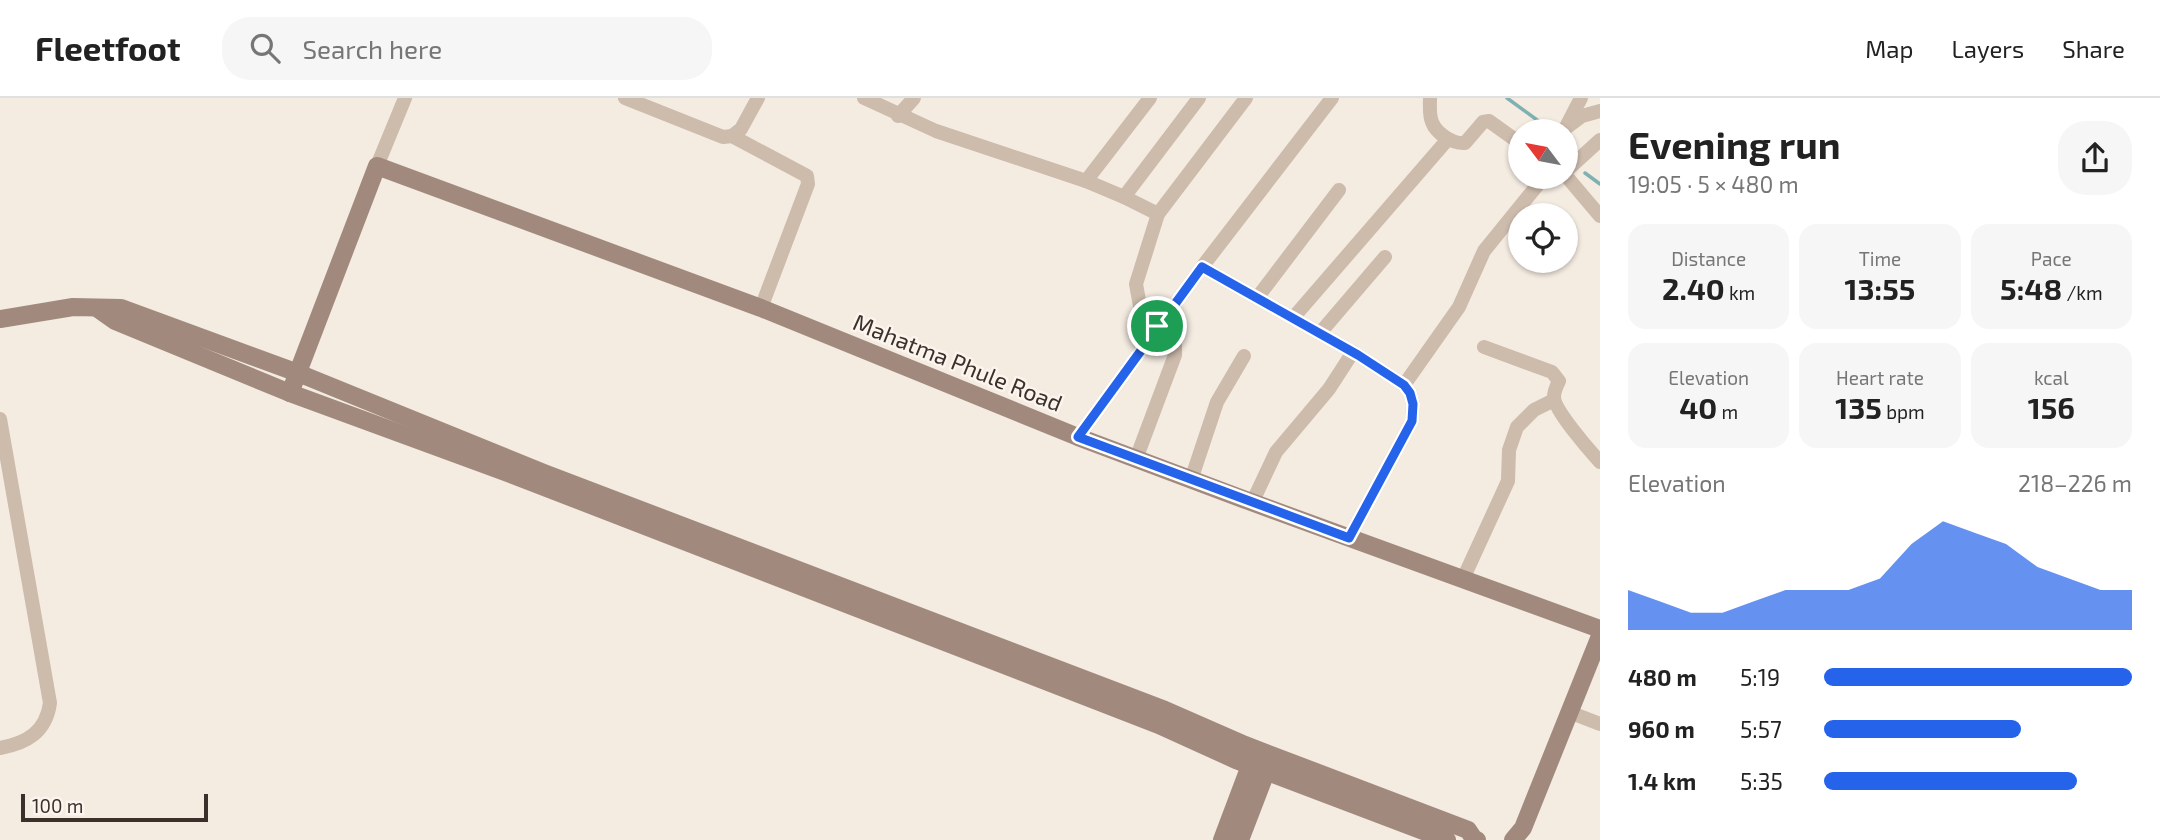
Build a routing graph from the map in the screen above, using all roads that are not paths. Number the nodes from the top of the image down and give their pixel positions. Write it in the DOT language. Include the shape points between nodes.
graph roads {
  1 [pos="405,98"];
  2 [pos="625,98"];
  3 [pos="758,98"];
  4 [pos="864,98"];
  5 [pos="914,98"];
  6 [pos="1150,98"];
  7 [pos="1199,98"];
  8 [pos="1246,98"];
  9 [pos="1332,98"];
  10 [pos="1430,98"];
  11 [pos="1581,98"];
  12 [pos="1600,111"];
  13 [pos="898,116"];
  14 [pos="1569,119"];
  15 [pos="1578,119"];
  16 [pos="1508,135"];
  17 [pos="732,136"];
  18 [pos="1448,139"];
  19 [pos="1600,140"];
  20 [pos="377,166"];
  21 [pos="1086,181"];
  22 [pos="1534,189"];
  23 [pos="1339,190"];
  24 [pos="1124,197"];
  25 [pos="1158,214"];
  26 [pos="1600,216"];
  27 [pos="1385,257"];
  28 [pos="1202,267"];
  29 [pos="1257,298"];
  30 [pos="761,308"];
  31 [pos="98,309"];
  32 [pos="1293,318"];
  33 [pos="0,319"];
  34 [pos="1157,326"];
  35 [pos="1320,333"];
  36 [pos="1484,347"];
  37 [pos="1353,352"];
  38 [pos="1244,356"];
  39 [pos="298,373"];
  40 [pos="1404,385"];
  41 [pos="290,393"];
  42 [pos="1554,400"];
  43 [pos="0,419"];
  44 [pos="1078,437"];
  45 [pos="1136,459"];
  46 [pos="1600,462"];
  47 [pos="1191,480"];
  48 [pos="1252,503"];
  49 [pos="1349,538"];
  50 [pos="1463,579"];
  51 [pos="1600,629"];
  52 [pos="951,636"];
  53 [pos="1600,636"];
  54 [pos="1569,712"];
  55 [pos="1600,724"];
  56 [pos="0,748"];
  57 [pos="1261,760"];
  58 [pos="1222,840"];
  59 [pos="1240,840"];
  60 [pos="1447,840"];
  61 [pos="1474,840"];
  62 [pos="1513,840"];
  1 -- 20 [label="street"];
  2 -- 17 [label="street" via="723,137"];
  3 -- 17 [label="street"];
  4 -- 13 [label="street"];
  5 -- 13 [label="street"];
  6 -- 21 [label="street"];
  7 -- 24 [label="street"];
  8 -- 25 [label="street"];
  9 -- 28 [label="street"];
  10 -- 18 [label="street" via="1431,119"];
  11 -- 14 [label="street"];
  12 -- 15 [label="street"];
  13 -- 21 [label="street"];
  16 -- 18 [label="street" via="1489,121 1465,143"];
  17 -- 30 [label="street" via="807,176 808,184"];
  18 -- 32 [label="street"];
  19 -- 26 [label="street" via="1566,171"];
  20 -- 30 [label="street, Mahatma Phule Road"];
  20 -- 39 [label="street"];
  21 -- 24 [label="street"];
  22 -- 40 [label="street" via="1484,251 1459,307"];
  23 -- 29 [label="street"];
  24 -- 25 [label="street"];
  25 -- 34 [label="street" via="1136,284 1140,306"];
  27 -- 35 [label="street"];
  28 -- 29 [label="street"];
  28 -- 34 [label="street"];
  29 -- 32 [label="street"];
  30 -- 44 [label="street, Mahatma Phule Road"];
  31 -- 33 [label="street" via="73,307"];
  31 -- 39 [label="street" via="121,308"];
  31 -- 41 [label="street" via="115,321"];
  32 -- 35 [label="street"];
  34 -- 44 [label="street"];
  34 -- 45 [label="street" via="1171,339 1175,355"];
  35 -- 37 [label="street"];
  36 -- 42 [label="street" via="1552,372 1559,381"];
  37 -- 40 [label="street"];
  37 -- 48 [label="street" via="1329,389 1276,452"];
  38 -- 47 [label="street" via="1217,402"];
  39 -- 41 [label="street"];
  39 -- 52 [label="street"];
  40 -- 49 [label="street" via="1413,404 1412,421"];
  41 -- 52 [label="street"];
  42 -- 46 [label="street"];
  42 -- 50 [label="street" via="1534,410 1517,427 1509,450 1508,481"];
  43 -- 56 [label="street" via="50,703 48,716 34,735"];
  44 -- 45 [label="street, Mahatma Phule Road"];
  45 -- 47 [label="street, Mahatma Phule Road"];
  47 -- 48 [label="street, Mahatma Phule Road"];
  48 -- 49 [label="street, Mahatma Phule Road"];
  49 -- 50 [label="street, Mahatma Phule Road"];
  50 -- 51 [label="street, Mahatma Phule Road"];
  52 -- 57 [label="street" via="1159,724"];
  53 -- 54 [label="street"];
  54 -- 55 [label="street"];
  54 -- 62 [label="street" via="1523,828"];
  57 -- 58 [label="street"];
  57 -- 59 [label="street"];
  57 -- 60 [label="street"];
  57 -- 61 [label="street" via="1468,830"];
}
